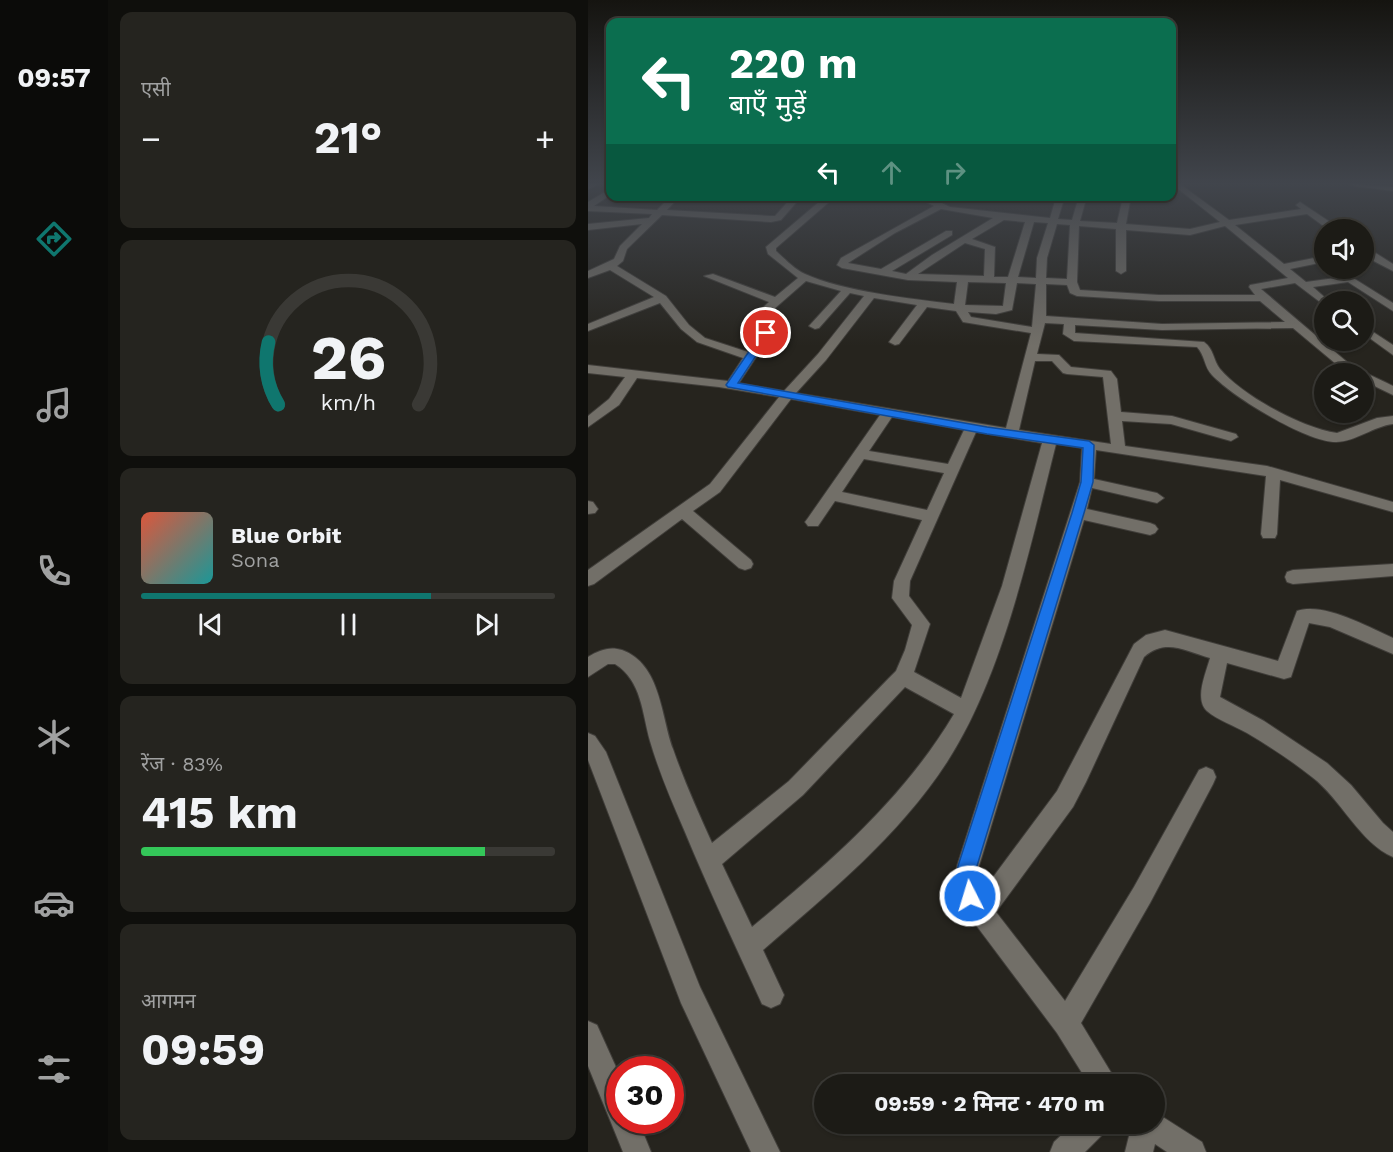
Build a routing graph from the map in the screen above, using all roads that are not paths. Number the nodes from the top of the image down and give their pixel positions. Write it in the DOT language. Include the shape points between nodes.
graph roads {
  1 [pos="634,238"];
  2 [pos="783,238"];
  3 [pos="881,238"];
  4 [pos="940,238"];
  5 [pos="968,238"];
  6 [pos="1025,238"];
  7 [pos="1048,238"];
  8 [pos="1074,238"];
  9 [pos="1121,238"];
  10 [pos="1245,238"];
  11 [pos="964,240"];
  12 [pos="1374,256"];
  13 [pos="597,261"];
  14 [pos="1314,261"];
  15 [pos="613,265"];
  16 [pos="1282,267"];
  17 [pos="1393,268"];
  18 [pos="1121,272"];
  19 [pos="882,273"];
  20 [pos="588,275"];
  21 [pos="709,276"];
  22 [pos="908,277"];
  23 [pos="804,278"];
  24 [pos="963,278"];
  25 [pos="989,279"];
  26 [pos="1012,279"];
  27 [pos="1041,281"];
  28 [pos="1072,282"];
  29 [pos="1301,282"];
  30 [pos="847,290"];
  31 [pos="1314,293"];
  32 [pos="871,294"];
  33 [pos="662,298"];
  34 [pos="1263,298"];
  35 [pos="776,301"];
  36 [pos="924,303"];
  37 [pos="960,308"];
  38 [pos="1393,308"];
  39 [pos="1040,319"];
  40 [pos="1070,321"];
  41 [pos="1296,324"];
  42 [pos="815,326"];
  43 [pos="588,328"];
  44 [pos="1037,331"];
  45 [pos="1374,337"];
  46 [pos="895,342"];
  47 [pos="1393,351"];
  48 [pos="752,357"];
  49 [pos="1030,357"];
  50 [pos="1341,363"];
  51 [pos="588,369"];
  52 [pos="634,373"];
  53 [pos="1374,381"];
  54 [pos="731,385"];
  55 [pos="1393,391"];
  56 [pos="789,393"];
  57 [pos="889,412"];
  58 [pos="1115,416"];
  59 [pos="1393,420"];
  60 [pos="588,423"];
  61 [pos="972,427"];
  62 [pos="1011,434"];
  63 [pos="1231,437"];
  64 [pos="1050,440"];
  65 [pos="1089,445"];
  66 [pos="1119,450"];
  67 [pos="861,454"];
  68 [pos="952,469"];
  69 [pos="1273,473"];
  70 [pos="1087,482"];
  71 [pos="832,495"];
  72 [pos="1156,498"];
  73 [pos="1393,507"];
  74 [pos="684,512"];
  75 [pos="1078,513"];
  76 [pos="930,516"];
  77 [pos="813,522"];
  78 [pos="1150,529"];
  79 [pos="1269,534"];
  80 [pos="746,564"];
  81 [pos="1393,570"];
  82 [pos="1293,577"];
  83 [pos="588,579"];
  84 [pos="1393,646"];
  85 [pos="1220,654"];
  86 [pos="588,669"];
  87 [pos="903,676"];
  88 [pos="965,710"];
  89 [pos="588,742"];
  90 [pos="1206,777"];
  91 [pos="1393,846"];
  92 [pos="709,861"];
  93 [pos="981,913"];
  94 [pos="748,946"];
  95 [pos="771,995"];
  96 [pos="1066,1024"];
  97 [pos="588,1034"];
  98 [pos="1098,1074"];
  99 [pos="606,1077"];
  100 [pos="630,1134"];
  101 [pos="1083,1134"];
  102 [pos="1144,1134"];
  103 [pos="1165,1134"];
  104 [pos="637,1152"];
  105 [pos="766,1152"];
  106 [pos="1064,1152"];
  107 [pos="1139,1152"];
  108 [pos="1192,1152"];
  1 -- 15 [label="street"];
  2 -- 23 [label="street" via="771,252"];
  3 -- 19 [label="street" via="841,263"];
  4 -- 19 [label="street"];
  5 -- 11 [label="street"];
  6 -- 26 [label="street"];
  7 -- 27 [label="street"];
  8 -- 28 [label="street"];
  9 -- 18 [label="street"];
  10 -- 16 [label="street"];
  11 -- 22 [label="street"];
  11 -- 25 [label="street" via="990,247"];
  12 -- 17 [label="street"];
  13 -- 15 [label="street"];
  14 -- 16 [label="street"];
  15 -- 20 [label="street"];
  15 -- 33 [label="street"];
  16 -- 29 [label="street"];
  19 -- 22 [label="street"];
  21 -- 35 [label="street"];
  22 -- 24 [label="street"];
  23 -- 30 [label="street"];
  23 -- 35 [label="street"];
  24 -- 25 [label="street"];
  24 -- 37 [label="street"];
  25 -- 26 [label="street"];
  26 -- 27 [label="street"];
  26 -- 37 [label="street" via="1005,311"];
  27 -- 28 [label="street"];
  27 -- 39 [label="street"];
  28 -- 34 [label="street" via="1074,291 1081,294"];
  29 -- 31 [label="street"];
  29 -- 34 [label="street" via="1254,287"];
  29 -- 38 [label="street" via="1350,279"];
  30 -- 32 [label="street"];
  30 -- 42 [label="street"];
  32 -- 36 [label="street"];
  32 -- 56 [label="street" via="842,334"];
  33 -- 43 [label="street"];
  33 -- 48 [label="street" via="700,340"];
  34 -- 41 [label="street"];
  35 -- 48 [label="street" via="759,319 766,333"];
  36 -- 37 [label="street"];
  36 -- 46 [label="street"];
  37 -- 44 [label="street" via="970,322"];
  39 -- 40 [label="street"];
  39 -- 44 [label="street"];
  40 -- 41 [label="street" via="1162,327"];
  40 -- 59 [label="street" via="1069,334 1074,338 1200,344 1212,368 1238,390 1283,417 1331,437"];
  41 -- 50 [label="street"];
  44 -- 49 [label="street"];
  45 -- 47 [label="street"];
  48 -- 54 [label="street"];
  49 -- 58 [label="street" via="1055,358 1070,371 1107,374"];
  49 -- 62 [label="street"];
  51 -- 52 [label="street"];
  52 -- 54 [label="street"];
  52 -- 60 [label="street" via="614,402"];
  53 -- 55 [label="street"];
  54 -- 56 [label="street"];
  56 -- 57 [label="street"];
  56 -- 74 [label="street" via="724,480"];
  57 -- 61 [label="street"];
  57 -- 67 [label="street"];
  58 -- 63 [label="street" via="1172,420"];
  58 -- 66 [label="street"];
  61 -- 62 [label="street"];
  61 -- 68 [label="street"];
  62 -- 64 [label="street"];
  64 -- 65 [label="street"];
  64 -- 88 [label="street" via="997,633"];
  65 -- 66 [label="street"];
  65 -- 70 [label="street"];
  66 -- 69 [label="street"];
  67 -- 68 [label="street"];
  67 -- 71 [label="street"];
  68 -- 76 [label="street"];
  69 -- 73 [label="street"];
  69 -- 79 [label="street"];
  70 -- 72 [label="street"];
  70 -- 75 [label="street"];
  71 -- 76 [label="street"];
  71 -- 77 [label="street"];
  74 -- 80 [label="street"];
  74 -- 83 [label="street"];
  75 -- 78 [label="street"];
  75 -- 93 [label="street" via="968,866 966,882"];
  76 -- 87 [label="street" via="900,592 902,603 921,624"];
  81 -- 82 [label="street"];
  84 -- 85 [label="street" via="1307,614 1284,671"];
  85 -- 91 [label="street" via="1210,697 1213,704 1320,770"];
  85 -- 93 [label="street" via="1165,638 1155,639 1137,652 1065,799"];
  86 -- 92 [label="street" via="608,654 621,657 635,668 643,682 661,746"];
  87 -- 88 [label="street"];
  87 -- 92 [label="street" via="796,788"];
  88 -- 94 [label="street" via="938,757 857,853"];
  89 -- 105 [label="street" via="690,994"];
  90 -- 96 [label="street"];
  92 -- 94 [label="street"];
  93 -- 96 [label="street"];
  94 -- 95 [label="street"];
  96 -- 98 [label="street"];
  97 -- 99 [label="street"];
  100 -- 104 [label="street"];
  101 -- 106 [label="street"];
  102 -- 107 [label="street"];
  103 -- 108 [label="street"];
}
